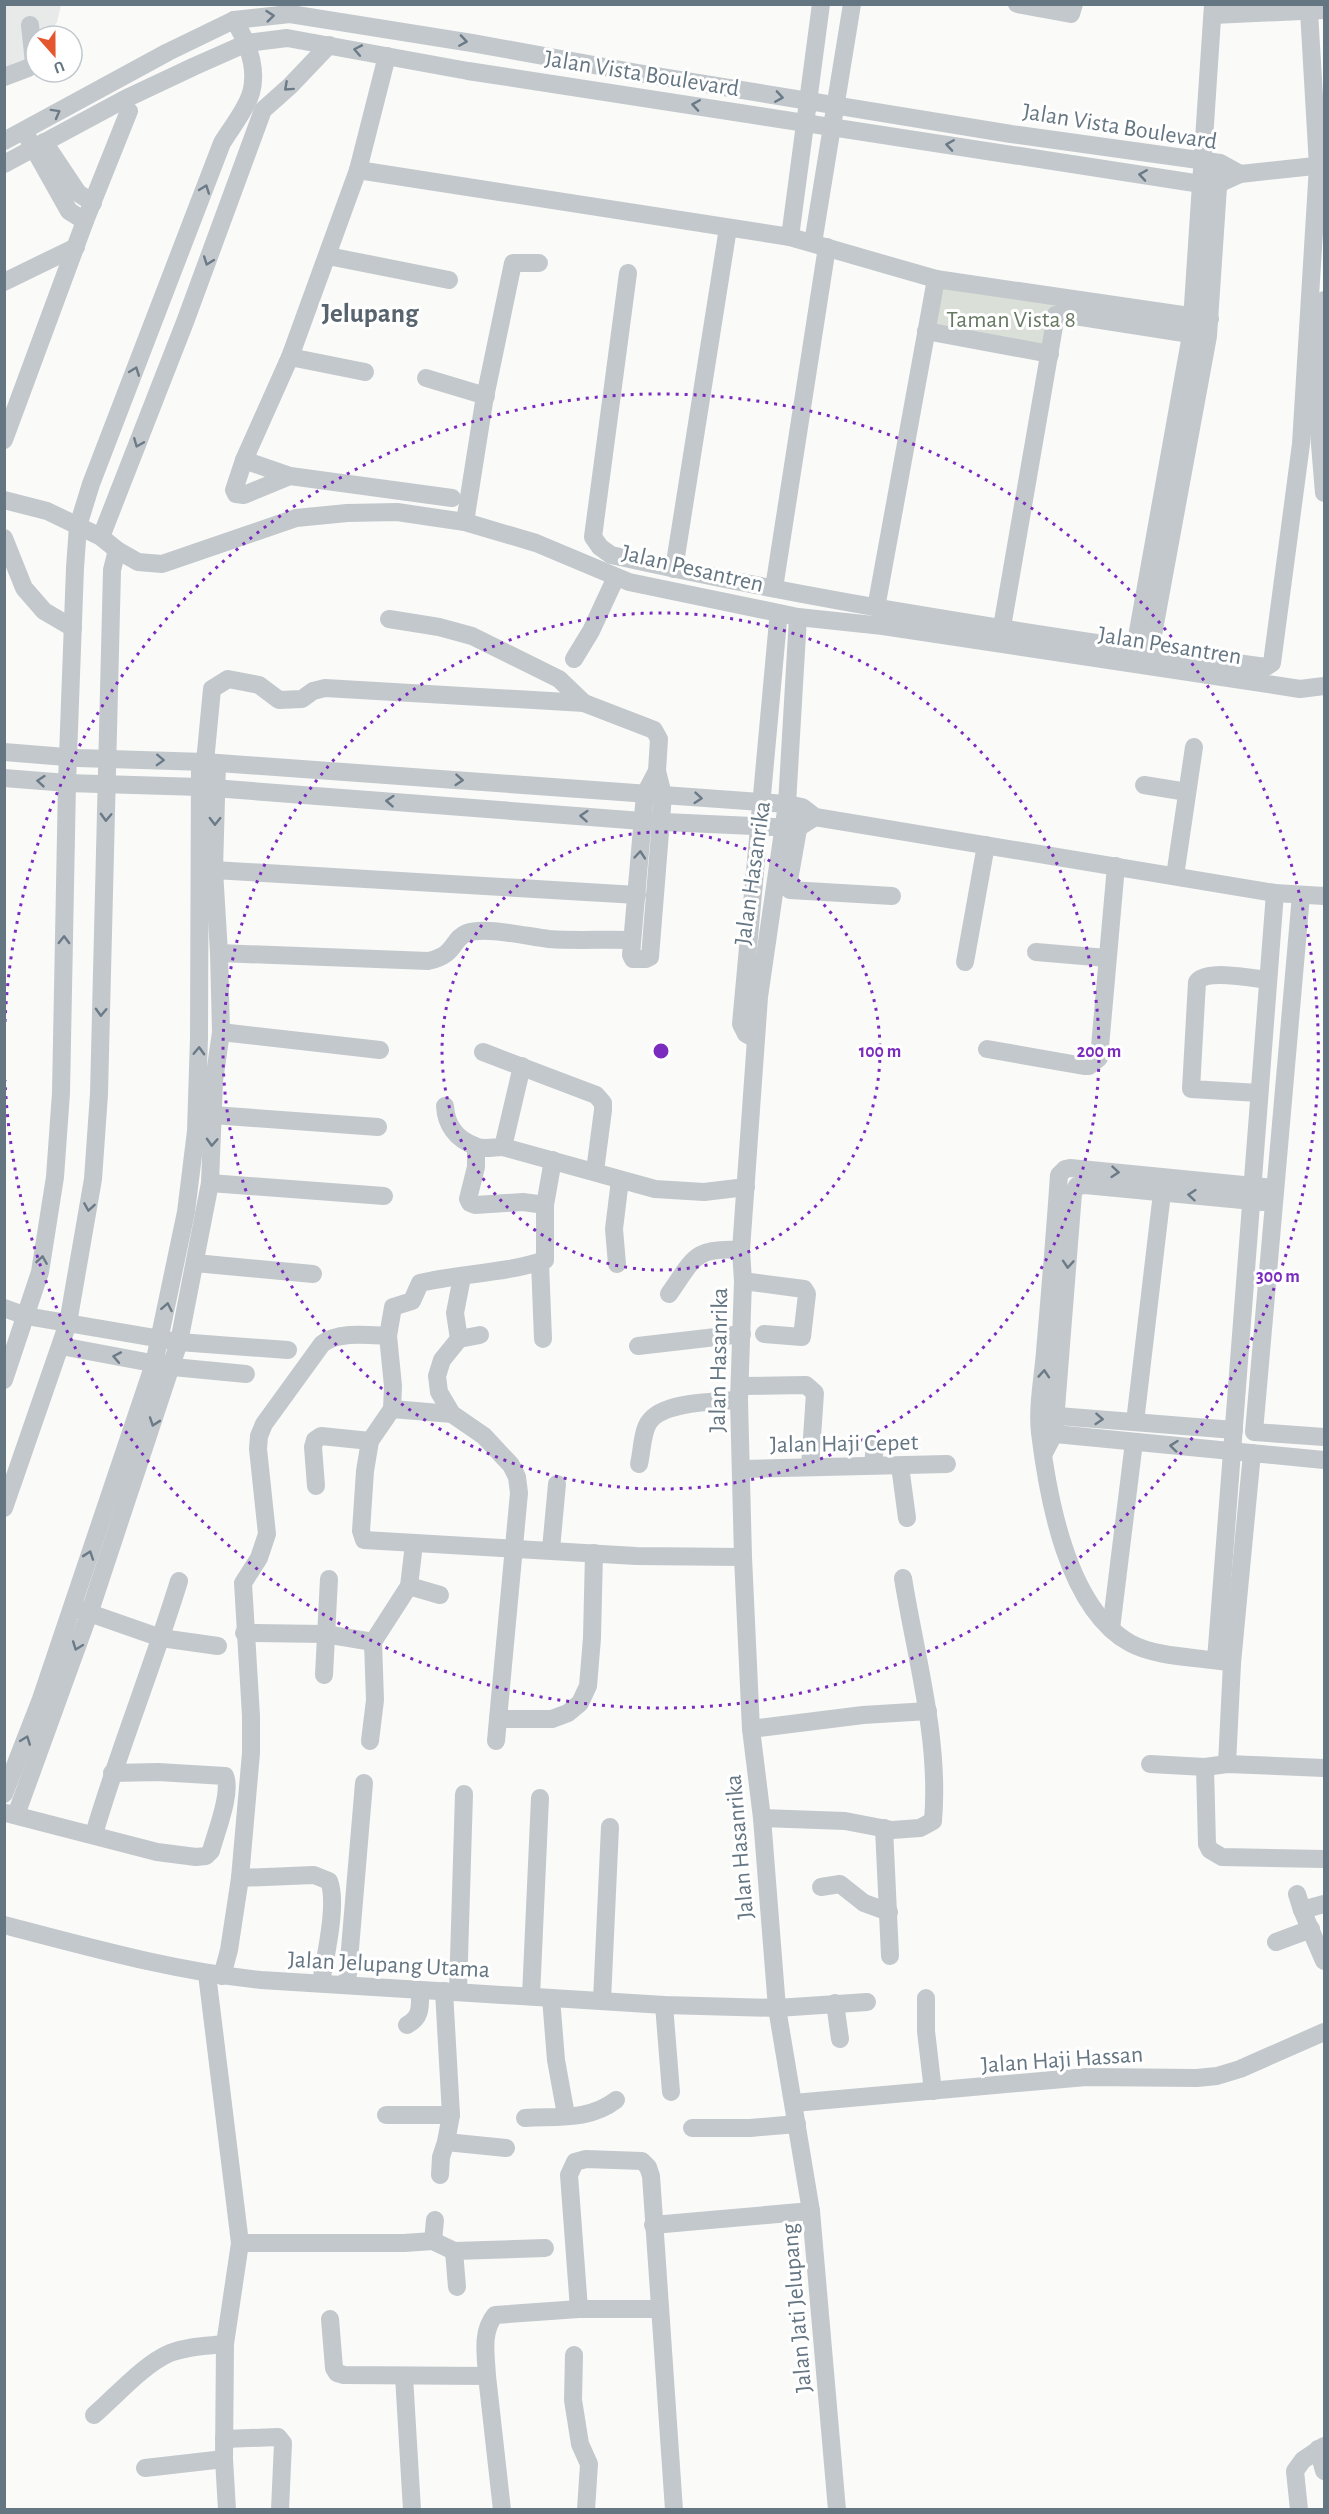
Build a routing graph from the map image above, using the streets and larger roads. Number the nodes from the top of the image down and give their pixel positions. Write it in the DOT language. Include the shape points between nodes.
graph roads {
  1 [pos="821,4"];
  2 [pos="852,4"];
  3 [pos="1017,4"];
  4 [pos="1074,4"];
  5 [pos="304,10"];
  6 [pos="1213,10"];
  7 [pos="1317,10"];
  8 [pos="234,20"];
  9 [pos="287,38"];
  10 [pos="248,43"];
  11 [pos="329,45"];
  12 [pos="387,56"];
  13 [pos="24,70"];
  14 [pos="4,77"];
  15 [pos="807,101"];
  16 [pos="834,105"];
  17 [pos="129,111"];
  18 [pos="805,122"];
  19 [pos="831,126"];
  20 [pos="25,130"];
  21 [pos="4,141"];
  22 [pos="39,146"];
  23 [pos="1211,163"];
  24 [pos="4,164"];
  25 [pos="1321,166"];
  26 [pos="358,170"];
  27 [pos="1240,174"];
  28 [pos="1209,184"];
  29 [pos="93,203"];
  30 [pos="85,221"];
  31 [pos="728,228"];
  32 [pos="790,237"];
  33 [pos="820,245"];
  34 [pos="76,247"];
  35 [pos="328,256"];
  36 [pos="539,263"];
  37 [pos="628,273"];
  38 [pos="936,279"];
  39 [pos="449,280"];
  40 [pos="4,282"];
  41 [pos="1324,300"];
  42 [pos="1201,327"];
  43 [pos="926,331"];
  44 [pos="1050,354"];
  45 [pos="290,357"];
  46 [pos="365,372"];
  47 [pos="426,378"];
  48 [pos="486,396"];
  49 [pos="1320,396"];
  50 [pos="4,440"];
  51 [pos="244,460"];
  52 [pos="290,476"];
  53 [pos="91,484"];
  54 [pos="1324,493"];
  55 [pos="118,494"];
  56 [pos="452,498"];
  57 [pos="4,500"];
  58 [pos="465,522"];
  59 [pos="78,526"];
  60 [pos="101,537"];
  61 [pos="4,538"];
  62 [pos="117,550"];
  63 [pos="674,569"];
  64 [pos="616,576"];
  65 [pos="774,588"];
  66 [pos="876,608"];
  67 [pos="798,617"];
  68 [pos="389,619"];
  69 [pos="777,621"];
  70 [pos="1002,627"];
  71 [pos="73,628"];
  72 [pos="1143,650"];
  73 [pos="574,659"];
  74 [pos="1318,687"];
  75 [pos="584,703"];
  76 [pos="1194,747"];
  77 [pos="4,752"];
  78 [pos="73,758"];
  79 [pos="104,759"];
  80 [pos="207,762"];
  81 [pos="4,778"];
  82 [pos="72,783"];
  83 [pos="103,784"];
  84 [pos="1144,785"];
  85 [pos="208,788"];
  86 [pos="1186,792"];
  87 [pos="654,794"];
  88 [pos="762,804"];
  89 [pos="801,810"];
  90 [pos="642,820"];
  91 [pos="661,821"];
  92 [pos="761,824"];
  93 [pos="790,827"];
  94 [pos="986,845"];
  95 [pos="1116,866"];
  96 [pos="214,870"];
  97 [pos="1175,876"];
  98 [pos="1275,893"];
  99 [pos="637,895"];
  100 [pos="892,896"];
  101 [pos="1301,896"];
  102 [pos="1324,896"];
  103 [pos="632,940"];
  104 [pos="1036,952"];
  105 [pos="219,953"];
  106 [pos="1107,958"];
  107 [pos="965,962"];
  108 [pos="1268,980"];
  109 [pos="221,1032"];
  110 [pos="755,1039"];
  111 [pos="987,1049"];
  112 [pos="380,1050"];
  113 [pos="483,1052"];
  114 [pos="522,1066"];
  115 [pos="206,1081"];
  116 [pos="1259,1093"];
  117 [pos="445,1106"];
  118 [pos="213,1115"];
  119 [pos="378,1127"];
  120 [pos="476,1147"];
  121 [pos="504,1148"];
  122 [pos="553,1161"];
  123 [pos="1065,1169"];
  124 [pos="595,1171"];
  125 [pos="620,1180"];
  126 [pos="210,1183"];
  127 [pos="1077,1186"];
  128 [pos="746,1187"];
  129 [pos="1162,1193"];
  130 [pos="1251,1193"];
  131 [pos="1274,1195"];
  132 [pos="384,1196"];
  133 [pos="545,1205"];
  134 [pos="741,1250"];
  135 [pos="540,1262"];
  136 [pos="195,1263"];
  137 [pos="617,1264"];
  138 [pos="314,1274"];
  139 [pos="462,1277"];
  140 [pos="743,1281"];
  141 [pos="669,1294"];
  142 [pos="4,1308"];
  143 [pos="46,1319"];
  144 [pos="742,1334"];
  145 [pos="764,1334"];
  146 [pos="480,1335"];
  147 [pos="388,1336"];
  148 [pos="160,1339"];
  149 [pos="459,1339"];
  150 [pos="543,1339"];
  151 [pos="179,1342"];
  152 [pos="10,1343"];
  153 [pos="61,1346"];
  154 [pos="638,1346"];
  155 [pos="288,1350"];
  156 [pos="164,1365"];
  157 [pos="246,1374"];
  158 [pos="4,1380"];
  159 [pos="740,1393"];
  160 [pos="392,1409"];
  161 [pos="452,1414"];
  162 [pos="1136,1422"];
  163 [pos="1048,1424"];
  164 [pos="1234,1430"];
  165 [pos="1324,1437"];
  166 [pos="370,1441"];
  167 [pos="1134,1442"];
  168 [pos="874,1445"];
  169 [pos="1232,1451"];
  170 [pos="1252,1453"];
  171 [pos="1324,1460"];
  172 [pos="639,1464"];
  173 [pos="948,1464"];
  174 [pos="873,1465"];
  175 [pos="900,1466"];
  176 [pos="810,1467"];
  177 [pos="741,1469"];
  178 [pos="557,1484"];
  179 [pos="316,1486"];
  180 [pos="4,1508"];
  181 [pos="908,1518"];
  182 [pos="414,1544"];
  183 [pos="516,1548"];
  184 [pos="550,1549"];
  185 [pos="594,1553"];
  186 [pos="742,1557"];
  187 [pos="903,1578"];
  188 [pos="328,1579"];
  189 [pos="179,1581"];
  190 [pos="409,1586"];
  191 [pos="440,1595"];
  192 [pos="71,1607"];
  193 [pos="90,1611"];
  194 [pos="1111,1629"];
  195 [pos="244,1633"];
  196 [pos="325,1634"];
  197 [pos="161,1638"];
  198 [pos="373,1642"];
  199 [pos="218,1646"];
  200 [pos="1224,1661"];
  201 [pos="324,1675"];
  202 [pos="928,1711"];
  203 [pos="498,1719"];
  204 [pos="751,1729"];
  205 [pos="495,1741"];
  206 [pos="370,1742"];
  207 [pos="1150,1764"];
  208 [pos="1227,1764"];
  209 [pos="1205,1767"];
  210 [pos="1324,1768"];
  211 [pos="112,1773"];
  212 [pos="364,1783"];
  213 [pos="4,1794"];
  214 [pos="464,1794"];
  215 [pos="540,1798"];
  216 [pos="10,1814"];
  217 [pos="762,1818"];
  218 [pos="610,1827"];
  219 [pos="884,1828"];
  220 [pos="94,1834"];
  221 [pos="1324,1859"];
  222 [pos="240,1878"];
  223 [pos="820,1887"];
  224 [pos="1324,1904"];
  225 [pos="889,1912"];
  226 [pos="4,1925"];
  227 [pos="1311,1929"];
  228 [pos="1276,1942"];
  229 [pos="890,1956"];
  230 [pos="1324,1961"];
  231 [pos="215,1975"];
  232 [pos="321,1983"];
  233 [pos="347,1984"];
  234 [pos="420,1990"];
  235 [pos="451,1991"];
  236 [pos="531,1996"];
  237 [pos="550,1998"];
  238 [pos="926,1998"];
  239 [pos="602,2000"];
  240 [pos="867,2001"];
  241 [pos="835,2003"];
  242 [pos="664,2005"];
  243 [pos="777,2008"];
  244 [pos="407,2025"];
  245 [pos="1324,2032"];
  246 [pos="840,2039"];
  247 [pos="933,2091"];
  248 [pos="671,2092"];
  249 [pos="616,2100"];
  250 [pos="794,2103"];
  251 [pos="386,2115"];
  252 [pos="451,2115"];
  253 [pos="566,2115"];
  254 [pos="525,2118"];
  255 [pos="797,2124"];
  256 [pos="692,2128"];
  257 [pos="446,2142"];
  258 [pos="506,2148"];
  259 [pos="441,2175"];
  260 [pos="811,2211"];
  261 [pos="435,2220"];
  262 [pos="653,2225"];
  263 [pos="433,2241"];
  264 [pos="240,2243"];
  265 [pos="545,2248"];
  266 [pos="454,2251"];
  267 [pos="457,2287"];
  268 [pos="579,2309"];
  269 [pos="660,2309"];
  270 [pos="330,2319"];
  271 [pos="225,2344"];
  272 [pos="574,2355"];
  273 [pos="404,2376"];
  274 [pos="488,2376"];
  275 [pos="94,2415"];
  276 [pos="224,2439"];
  277 [pos="1321,2447"];
  278 [pos="224,2459"];
  279 [pos="145,2468"];
  280 [pos="1324,2471"];
  281 [pos="227,2510"];
  282 [pos="280,2510"];
  283 [pos="412,2510"];
  284 [pos="502,2510"];
  285 [pos="585,2510"];
  286 [pos="674,2510"];
  287 [pos="837,2510"];
  288 [pos="1299,2510"];
  1 -- 15 [label="street"];
  2 -- 16 [label="street"];
  3 -- 4 [label="street" via="1071,14"];
  8 -- 5 [label="street, Jalan Vista Boulevard, one-way"];
  5 -- 9 [label="street"];
  5 -- 15 [label="street, Jalan Vista Boulevard, one-way"];
  6 -- 7 [label="street"];
  6 -- 23 [label="street"];
  7 -- 25 [label="street"];
  8 -- 10 [label="street"];
  20 -- 8 [label="street, Jalan Vista Boulevard, one-way"];
  9 -- 10 [label="street, Jalan Vista Boulevard"];
  9 -- 11 [label="street, Jalan Vista Boulevard"];
  10 -- 22 [label="street, Jalan Vista Boulevard" via="125,99"];
  53 -- 10 [label="street, one-way" via="222,143 250,95 253,79"];
  12 -- 11 [label="street, Jalan Vista Boulevard, one-way"];
  11 -- 55 [label="street, one-way" via="263,110"];
  18 -- 12 [label="street, Jalan Vista Boulevard, one-way"];
  12 -- 26 [label="street"];
  13 -- 14 [label="street"];
  15 -- 16 [label="street, Jalan Vista Boulevard"];
  15 -- 18 [label="street"];
  16 -- 19 [label="street"];
  16 -- 23 [label="street, Jalan Vista Boulevard"];
  17 -- 29 [label="street"];
  18 -- 19 [label="street, Jalan Vista Boulevard"];
  18 -- 32 [label="street"];
  28 -- 19 [label="street, Jalan Vista Boulevard, one-way"];
  19 -- 33 [label="street"];
  20 -- 21 [label="street, Jalan Vista Boulevard"];
  20 -- 22 [label="street"];
  22 -- 24 [label="street, Jalan Vista Boulevard"];
  22 -- 29 [label="street" via="78,193"];
  22 -- 30 [label="street" via="69,211"];
  23 -- 27 [label="street, Jalan Vista Boulevard"];
  23 -- 28 [label="street"];
  25 -- 27 [label="street"];
  25 -- 72 [label="street" via="1301,444 1272,663 1266,667"];
  26 -- 31 [label="street"];
  26 -- 35 [label="street"];
  27 -- 28 [label="street, Jalan Vista Boulevard"];
  28 -- 42 [label="street"];
  29 -- 30 [label="street"];
  30 -- 34 [label="street"];
  31 -- 32 [label="street"];
  31 -- 63 [label="street"];
  32 -- 33 [label="street"];
  33 -- 38 [label="street"];
  33 -- 65 [label="street"];
  34 -- 40 [label="street"];
  34 -- 50 [label="street"];
  35 -- 39 [label="street"];
  35 -- 45 [label="street"];
  36 -- 48 [label="street" via="513,263"];
  37 -- 63 [label="street" via="593,537 610,555"];
  38 -- 42 [label="street"];
  38 -- 43 [label="street"];
  41 -- 49 [label="street"];
  42 -- 44 [label="street" via="1059,314"];
  42 -- 72 [label="street"];
  43 -- 44 [label="street"];
  43 -- 66 [label="street"];
  44 -- 70 [label="street"];
  45 -- 46 [label="street"];
  45 -- 51 [label="street"];
  47 -- 48 [label="street"];
  48 -- 58 [label="street"];
  49 -- 54 [label="street"];
  51 -- 52 [label="street"];
  51 -- 52 [label="street" via="234,487 236,494"];
  52 -- 56 [label="street"];
  53 -- 55 [label="street"];
  53 -- 59 [label="street"];
  55 -- 60 [label="street"];
  57 -- 59 [label="street, Jalan Pesantren" via="47,511"];
  58 -- 62 [label="street, Jalan Pesantren" via="397,512 347,513 296,518 162,564 138,562"];
  58 -- 64 [label="street, Jalan Pesantren" via="536,543"];
  59 -- 60 [label="street, Jalan Pesantren"];
  59 -- 71 [label="street"];
  60 -- 62 [label="street, Jalan Pesantren"];
  61 -- 71 [label="street" via="24,588 44,611"];
  62 -- 79 [label="street" via="112,570"];
  63 -- 65 [label="street"];
  64 -- 67 [label="street, Jalan Pesantren"];
  64 -- 73 [label="street"];
  65 -- 66 [label="street"];
  66 -- 70 [label="street"];
  67 -- 74 [label="street, Jalan Pesantren" via="884,626 1300,689"];
  67 -- 89 [label="street, Jalan Hasanrika"];
  68 -- 75 [label="street" via="472,636 559,679"];
  69 -- 88 [label="street"];
  70 -- 72 [label="street"];
  71 -- 78 [label="street"];
  75 -- 80 [label="street" via="325,688 302,699 279,700 259,685 228,679 212,689"];
  75 -- 87 [label="street" via="654,730 659,739"];
  76 -- 86 [label="street"];
  77 -- 78 [label="street"];
  78 -- 79 [label="street"];
  78 -- 82 [label="street"];
  79 -- 80 [label="street, one-way"];
  79 -- 83 [label="street"];
  80 -- 85 [label="street"];
  80 -- 87 [label="street, one-way"];
  82 -- 81 [label="street, one-way"];
  82 -- 83 [label="street"];
  143 -- 82 [label="street, one-way" via="40,1272 56,1167 61,1093"];
  83 -- 85 [label="street"];
  83 -- 143 [label="street, one-way" via="99,1094 93,1179"];
  84 -- 86 [label="street"];
  90 -- 85 [label="street, one-way"];
  85 -- 96 [label="street, one-way"];
  115 -- 85 [label="street, one-way"];
  86 -- 97 [label="street"];
  87 -- 88 [label="street, one-way"];
  87 -- 90 [label="street"];
  87 -- 91 [label="street"];
  88 -- 89 [label="street"];
  88 -- 92 [label="street"];
  89 -- 93 [label="street, Jalan Hasanrika"];
  89 -- 93 [label="street"];
  89 -- 94 [label="street"];
  90 -- 91 [label="street"];
  99 -- 90 [label="street, one-way"];
  91 -- 92 [label="street"];
  91 -- 103 [label="street" via="649,958 633,959"];
  92 -- 93 [label="street"];
  92 -- 110 [label="street" via="741,1024 746,1034"];
  93 -- 100 [label="street" via="790,890"];
  93 -- 110 [label="street, Jalan Hasanrika"];
  94 -- 95 [label="street"];
  94 -- 107 [label="street"];
  95 -- 97 [label="street"];
  95 -- 106 [label="street"];
  96 -- 99 [label="street"];
  96 -- 105 [label="street"];
  97 -- 98 [label="street"];
  98 -- 101 [label="street"];
  98 -- 108 [label="street"];
  99 -- 103 [label="street"];
  101 -- 102 [label="street"];
  101 -- 131 [label="street"];
  103 -- 105 [label="street" via="468,932 450,953 428,962"];
  104 -- 106 [label="street"];
  105 -- 109 [label="street"];
  106 -- 111 [label="street" via="1099,1058 1095,1063 1084,1066"];
  108 -- 116 [label="street"];
  108 -- 116 [label="street" via="1205,976 1197,982 1191,1089"];
  109 -- 112 [label="street"];
  109 -- 115 [label="street"];
  110 -- 128 [label="street, Jalan Hasanrika"];
  113 -- 114 [label="street"];
  114 -- 121 [label="street"];
  114 -- 124 [label="street" via="601,1099"];
  115 -- 118 [label="street"];
  148 -- 115 [label="street, one-way" via="186,1212"];
  116 -- 130 [label="street"];
  117 -- 120 [label="street" via="453,1132"];
  118 -- 119 [label="street"];
  118 -- 126 [label="street, one-way"];
  120 -- 121 [label="street"];
  120 -- 133 [label="street" via="470,1203"];
  121 -- 122 [label="street"];
  122 -- 124 [label="street"];
  122 -- 133 [label="street"];
  123 -- 127 [label="street"];
  123 -- 130 [label="street, one-way"];
  163 -- 123 [label="street, one-way" via="1059,1175"];
  124 -- 125 [label="street"];
  125 -- 128 [label="street" via="665,1190 704,1192"];
  125 -- 137 [label="street" via="614,1229"];
  126 -- 132 [label="street"];
  126 -- 136 [label="street"];
  127 -- 129 [label="street"];
  127 -- 163 [label="street, one-way" via="1073,1193"];
  128 -- 134 [label="street, Jalan Hasanrika"];
  130 -- 129 [label="street, one-way"];
  129 -- 162 [label="street"];
  130 -- 131 [label="street"];
  130 -- 164 [label="street"];
  131 -- 165 [label="street" via="1254,1432"];
  133 -- 135 [label="street" via="545,1260"];
  134 -- 140 [label="street, Jalan Hasanrika"];
  134 -- 141 [label="street" via="714,1248 702,1254 685,1269"];
  135 -- 139 [label="street"];
  135 -- 150 [label="street"];
  136 -- 138 [label="street"];
  136 -- 151 [label="street"];
  139 -- 147 [label="street" via="420,1283 412,1301 393,1307"];
  139 -- 149 [label="street" via="455,1313"];
  140 -- 144 [label="street, Jalan Hasanrika"];
  140 -- 145 [label="street" via="804,1289 807,1294 802,1336"];
  142 -- 143 [label="street"];
  143 -- 148 [label="street"];
  143 -- 152 [label="street"];
  143 -- 153 [label="street"];
  144 -- 154 [label="street"];
  144 -- 159 [label="street, Jalan Hasanrika"];
  146 -- 149 [label="street"];
  147 -- 160 [label="street"];
  147 -- 195 [label="street" via="326,1341 264,1424 258,1449 267,1534 259,1558 243,1582"];
  148 -- 151 [label="street"];
  148 -- 156 [label="street"];
  149 -- 161 [label="street" via="442,1360 437,1376 439,1392"];
  151 -- 155 [label="street"];
  151 -- 156 [label="street"];
  152 -- 158 [label="street"];
  156 -- 153 [label="street, one-way"];
  153 -- 180 [label="street"];
  156 -- 157 [label="street"];
  192 -- 156 [label="street, one-way"];
  156 -- 193 [label="street, one-way"];
  159 -- 172 [label="street" via="675,1406 657,1416 649,1422"];
  159 -- 176 [label="street" via="806,1385 812,1388 815,1393"];
  159 -- 177 [label="street, Jalan Hasanrika"];
  160 -- 161 [label="street"];
  160 -- 166 [label="street"];
  161 -- 183 [label="street" via="484,1436 517,1477"];
  163 -- 162 [label="street, one-way"];
  162 -- 164 [label="street"];
  163 -- 167 [label="street"];
  163 -- 194 [label="street" via="1044,1453 1049,1498 1059,1535 1083,1592"];
  164 -- 169 [label="street"];
  166 -- 179 [label="street" via="321,1436 315,1440"];
  166 -- 182 [label="street" via="362,1537 372,1542"];
  169 -- 167 [label="street, one-way"];
  167 -- 194 [label="street"];
  168 -- 174 [label="street"];
  169 -- 170 [label="street"];
  169 -- 200 [label="street"];
  170 -- 171 [label="street"];
  170 -- 200 [label="street"];
  173 -- 175 [label="street, Jalan Haji Cepet"];
  174 -- 175 [label="street, Jalan Haji Cepet"];
  174 -- 176 [label="street, Jalan Haji Cepet"];
  175 -- 181 [label="street"];
  176 -- 177 [label="street, Jalan Haji Cepet"];
  177 -- 186 [label="street, Jalan Hasanrika"];
  178 -- 184 [label="street"];
  182 -- 183 [label="street"];
  182 -- 190 [label="street"];
  183 -- 184 [label="street"];
  183 -- 203 [label="street"];
  184 -- 185 [label="street"];
  185 -- 186 [label="street"];
  185 -- 203 [label="street" via="588,1686 580,1703 552,1719"];
  186 -- 204 [label="street, Jalan Hasanrika"];
  187 -- 202 [label="street"];
  188 -- 196 [label="street"];
  189 -- 197 [label="street"];
  190 -- 191 [label="street"];
  190 -- 198 [label="street"];
  192 -- 193 [label="street"];
  213 -- 192 [label="street, one-way"];
  193 -- 197 [label="street"];
  193 -- 216 [label="street, one-way"];
  194 -- 200 [label="street" via="1148,1650"];
  195 -- 196 [label="street"];
  195 -- 222 [label="street" via="251,1753"];
  196 -- 198 [label="street"];
  196 -- 201 [label="street"];
  197 -- 199 [label="street"];
  197 -- 211 [label="street"];
  198 -- 206 [label="street" via="375,1700"];
  200 -- 208 [label="street"];
  202 -- 204 [label="street"];
  202 -- 219 [label="street" via="935,1794 933,1821 920,1828"];
  203 -- 205 [label="street"];
  204 -- 217 [label="street, Jalan Hasanrika"];
  207 -- 209 [label="street"];
  208 -- 209 [label="street"];
  208 -- 210 [label="street"];
  209 -- 221 [label="street" via="1207,1844 1215,1854"];
  211 -- 220 [label="street"];
  211 -- 220 [label="street" via="225,1776 227,1794 211,1851 196,1857 157,1852"];
  212 -- 233 [label="street"];
  214 -- 235 [label="street"];
  215 -- 236 [label="street"];
  216 -- 220 [label="street"];
  217 -- 219 [label="street" via="845,1821"];
  217 -- 243 [label="street, Jalan Hasanrika"];
  218 -- 239 [label="street"];
  219 -- 225 [label="street"];
  222 -- 231 [label="street" via="229,1950"];
  222 -- 232 [label="street" via="314,1875 329,1881 330,1926"];
  223 -- 225 [label="street" via="840,1884 864,1903"];
  224 -- 227 [label="street" via="1299,1902"];
  225 -- 229 [label="street"];
  226 -- 231 [label="street, Jalan Jelupang Utama"];
  227 -- 228 [label="street"];
  227 -- 230 [label="street"];
  231 -- 232 [label="street, Jalan Jelupang Utama"];
  231 -- 264 [label="street"];
  232 -- 233 [label="street, Jalan Jelupang Utama"];
  233 -- 234 [label="street, Jalan Jelupang Utama"];
  234 -- 235 [label="street, Jalan Jelupang Utama"];
  234 -- 244 [label="street" via="417,2018"];
  235 -- 236 [label="street, Jalan Jelupang Utama"];
  235 -- 252 [label="street"];
  236 -- 237 [label="street, Jalan Jelupang Utama"];
  237 -- 239 [label="street, Jalan Jelupang Utama"];
  237 -- 253 [label="street"];
  238 -- 247 [label="street"];
  239 -- 242 [label="street, Jalan Jelupang Utama"];
  240 -- 241 [label="street, Jalan Jelupang Utama"];
  241 -- 243 [label="street, Jalan Jelupang Utama"];
  241 -- 246 [label="street"];
  242 -- 243 [label="street, Jalan Jelupang Utama"];
  242 -- 248 [label="street"];
  243 -- 250 [label="street, Jalan Hasanrika"];
  245 -- 247 [label="street, Jalan Haji Hassan" via="1217,2076 1103,2076"];
  247 -- 250 [label="street, Jalan Haji Hassan"];
  249 -- 253 [label="street" via="590,2114"];
  250 -- 255 [label="street, Jalan Jati Jelupang"];
  251 -- 252 [label="street"];
  252 -- 257 [label="street"];
  253 -- 254 [label="street"];
  255 -- 256 [label="street"];
  255 -- 260 [label="street, Jalan Jati Jelupang"];
  257 -- 258 [label="street"];
  257 -- 259 [label="street"];
  260 -- 262 [label="street"];
  260 -- 287 [label="street, Jalan Jati Jelupang"];
  261 -- 263 [label="street"];
  262 -- 268 [label="street" via="651,2176 642,2161 575,2162 569,2175"];
  262 -- 269 [label="street"];
  263 -- 264 [label="street"];
  263 -- 266 [label="street"];
  264 -- 271 [label="street"];
  265 -- 266 [label="street"];
  266 -- 267 [label="street"];
  268 -- 269 [label="street"];
  268 -- 274 [label="street" via="495,2315 485,2335"];
  269 -- 286 [label="street"];
  270 -- 273 [label="street" via="337,2373"];
  271 -- 275 [label="street" via="184,2349 156,2361"];
  271 -- 276 [label="street"];
  272 -- 285 [label="street" via="573,2400 580,2444 589,2464"];
  273 -- 274 [label="street"];
  273 -- 283 [label="street"];
  274 -- 284 [label="street"];
  276 -- 278 [label="street"];
  276 -- 282 [label="street" via="278,2437 283,2443"];
  277 -- 280 [label="street"];
  277 -- 288 [label="street" via="1295,2471"];
  278 -- 279 [label="street"];
  278 -- 281 [label="street"];
}
